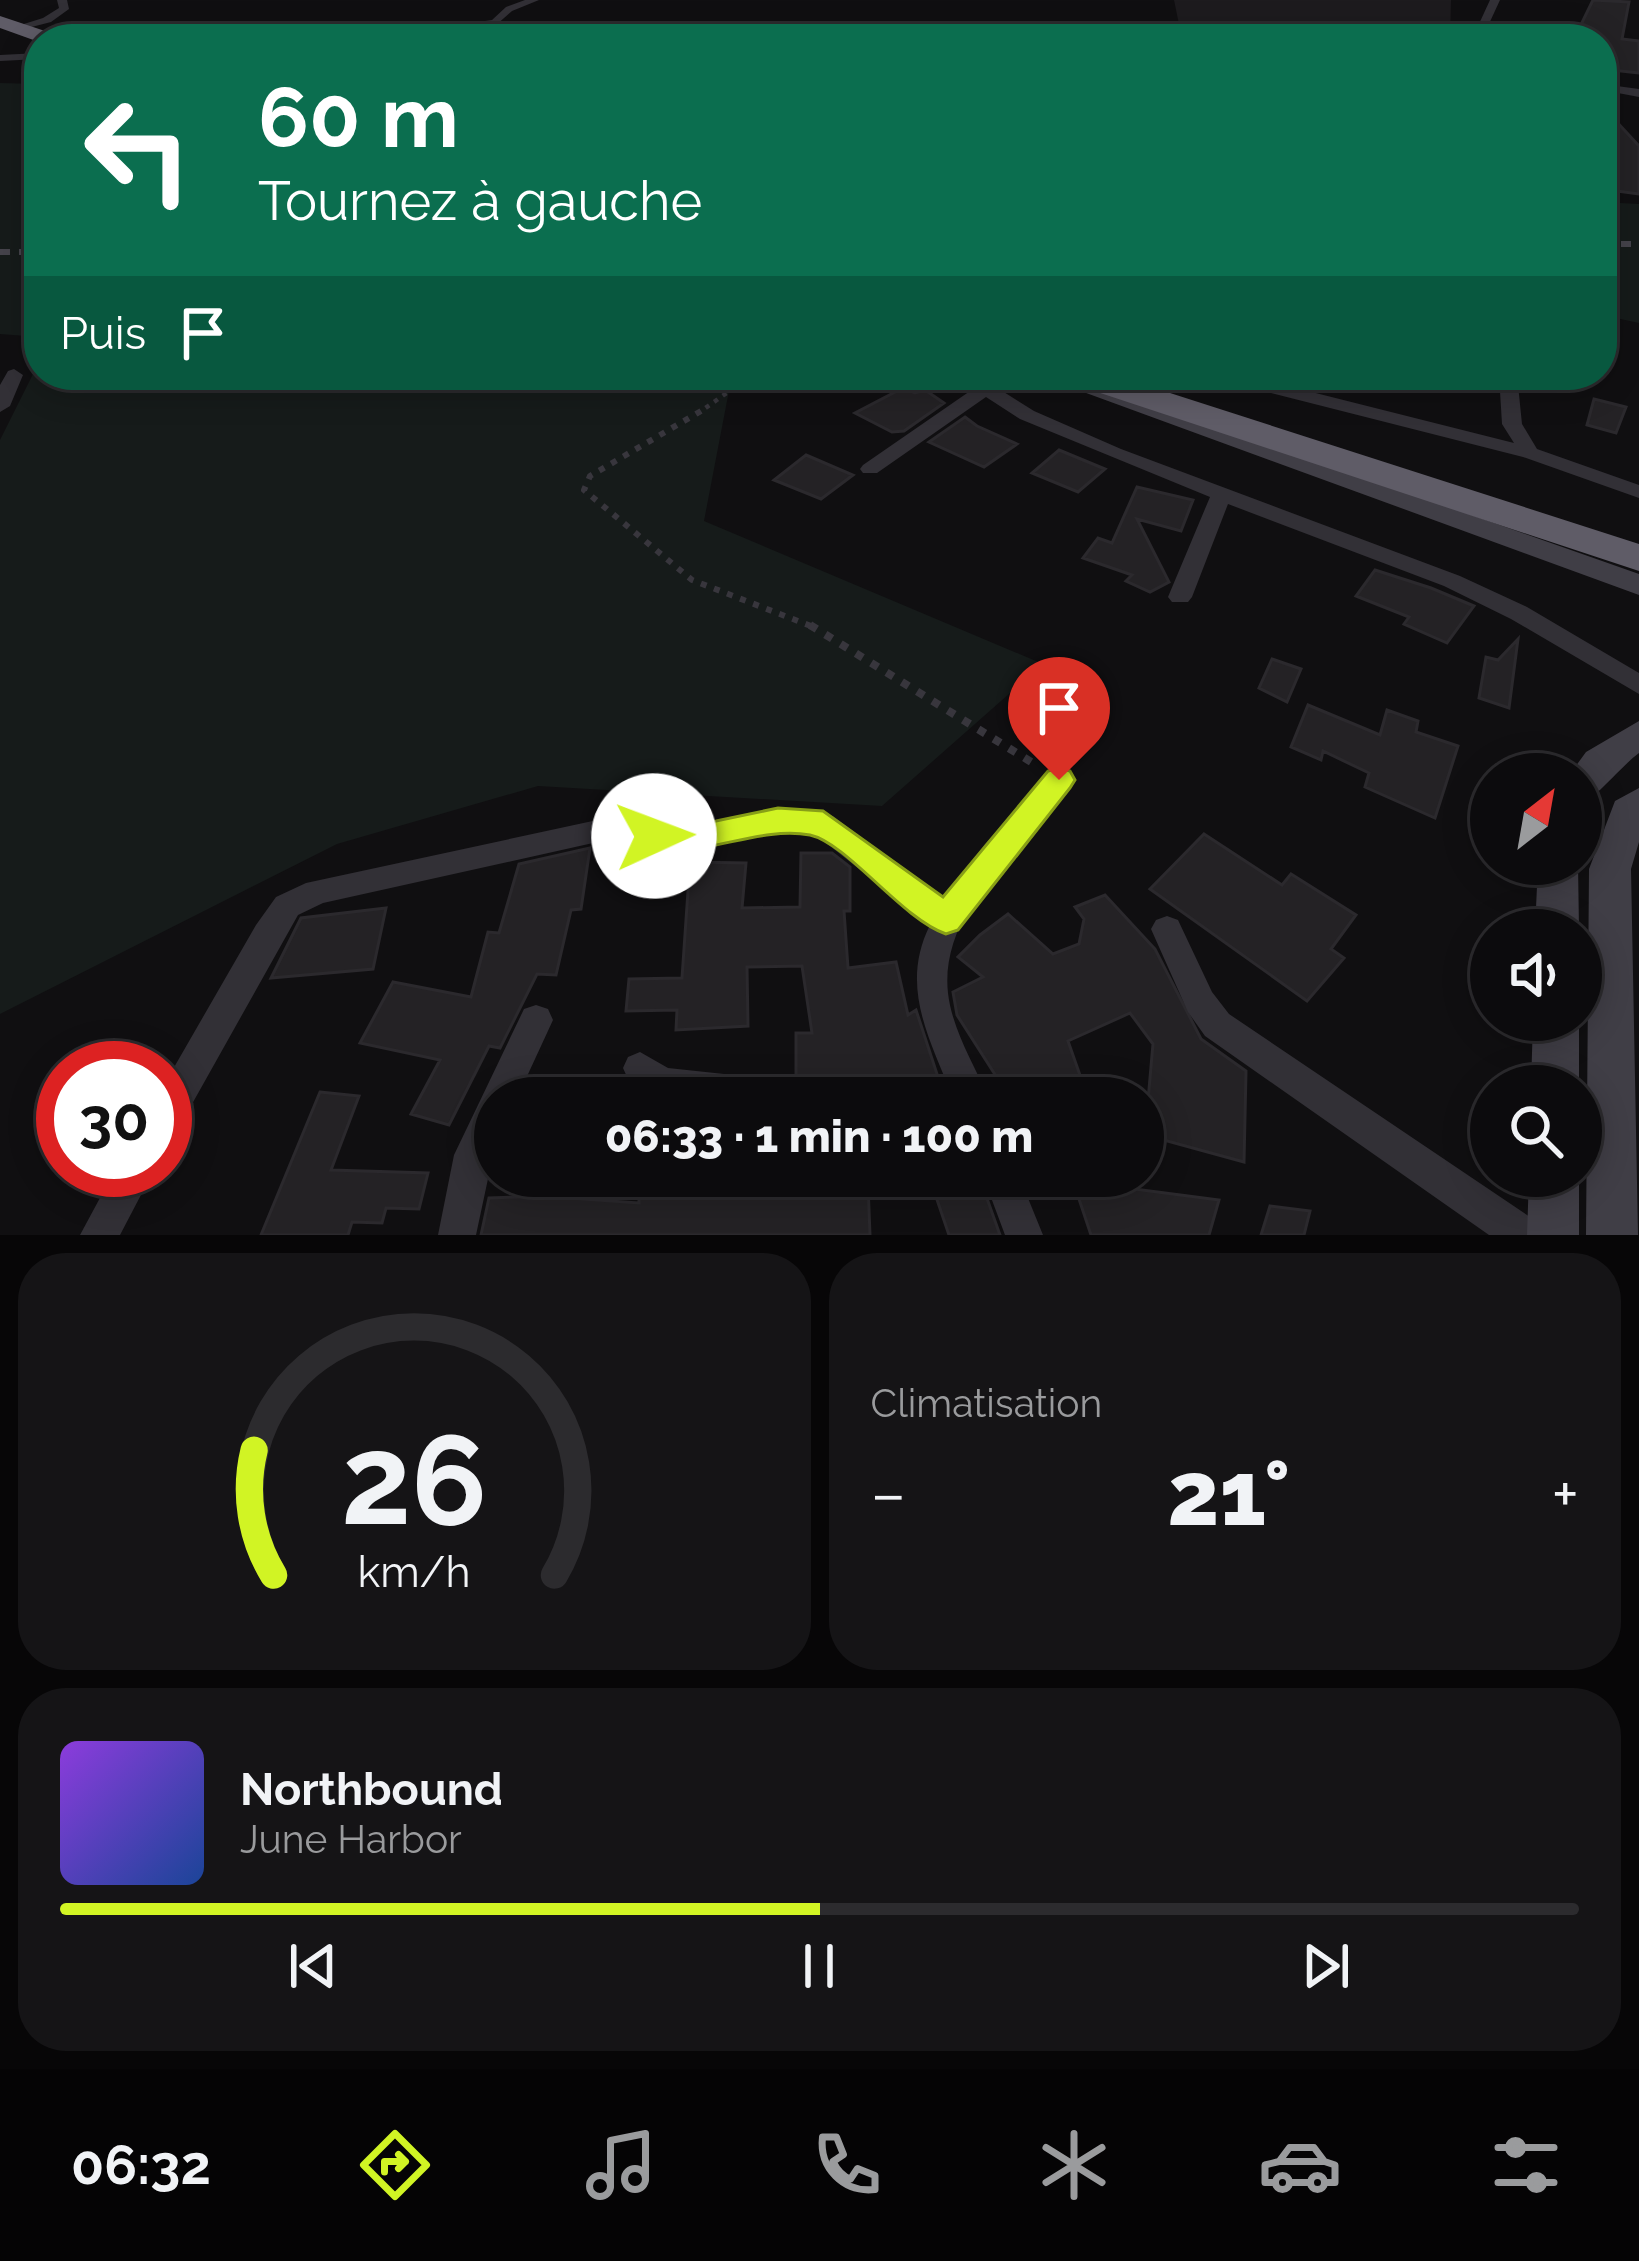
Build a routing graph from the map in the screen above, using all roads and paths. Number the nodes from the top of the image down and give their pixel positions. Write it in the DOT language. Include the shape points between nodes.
graph roads {
  1 [pos="62,0"];
  2 [pos="534,0"];
  3 [pos="487,24"];
  4 [pos="8,25"];
  5 [pos="14,375"];
  6 [pos="731,390"];
  7 [pos="1092,390"];
  8 [pos="1125,390"];
  9 [pos="1281,390"];
  10 [pos="1509,390"];
  11 [pos="983,391"];
  12 [pos="0,406"];
  13 [pos="1530,453"];
  14 [pos="870,469"];
  15 [pos="1639,492"];
  16 [pos="1222,493"];
  17 [pos="1639,558"];
  18 [pos="1639,585"];
  19 [pos="1180,597"];
  20 [pos="1639,685"];
  21 [pos="1639,734"];
  22 [pos="1602,758"];
  23 [pos="1059,780"];
  24 [pos="1639,803"];
  25 [pos="946,919"];
  26 [pos="1167,929"];
  27 [pos="536,1020"];
  28 [pos="640,1068"];
  29 [pos="192,1069"];
  30 [pos="509,1077"];
  31 [pos="652,1077"];
  32 [pos="962,1077"];
  33 [pos="474,1151"];
  34 [pos="121,1197"];
  35 [pos="1009,1197"];
  36 [pos="1554,1197"];
  37 [pos="99,1235"];
  38 [pos="457,1235"];
  39 [pos="1024,1235"];
  40 [pos="1522,1235"];
  41 [pos="1553,1235"];
  42 [pos="1612,1235"];
  1 -- 4 [label="street" via="54,16"];
  2 -- 3 [label="street"];
  5 -- 12 [label="street"];
  6 -- 23 [label="path" via="590,476 584,490 692,580 855,648"];
  7 -- 18 [label="street"];
  8 -- 17 [label="highway"];
  9 -- 13 [label="street"];
  10 -- 13 [label="street" via="1512,424"];
  11 -- 14 [label="street"];
  11 -- 16 [label="street"];
  13 -- 15 [label="street"];
  16 -- 19 [label="street"];
  16 -- 20 [label="street" via="1452,581"];
  21 -- 22 [label="street"];
  23 -- 25 [label="street"];
  24 -- 42 [label="street" via="1610,869"];
  25 -- 29 [label="street" via="823,824 778,820 654,836 602,830 317,892 287,906"];
  25 -- 32 [label="street" via="929,959 932,996"];
  26 -- 40 [label="street" via="1217,1025"];
  27 -- 30 [label="street"];
  28 -- 31 [label="street"];
  33 -- 38 [label="street"];
  34 -- 37 [label="street"];
  35 -- 39 [label="street"];
  36 -- 41 [label="street"];
}
